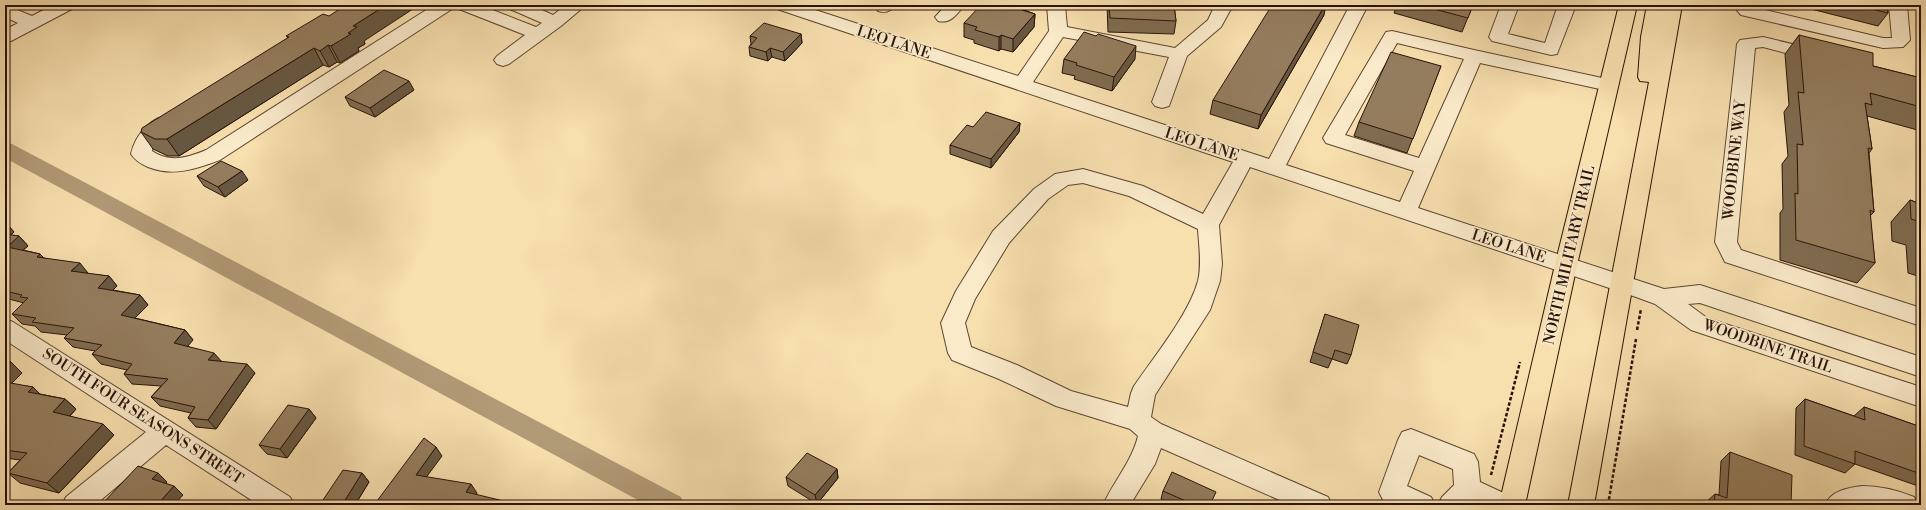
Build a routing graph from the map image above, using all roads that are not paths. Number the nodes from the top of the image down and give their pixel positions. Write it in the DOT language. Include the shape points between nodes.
graph roads {
  1 [pos="66,5"];
  2 [pos="446,5"];
  3 [pos="464,5"];
  4 [pos="516,5"];
  5 [pos="577,5"];
  6 [pos="783,5"];
  7 [pos="1056,5"];
  8 [pos="1224,5"];
  9 [pos="1359,5"];
  10 [pos="1510,5"];
  11 [pos="1567,5"];
  12 [pos="1628,5"];
  13 [pos="1656,5"];
  14 [pos="1673,5"];
  15 [pos="1744,5"];
  16 [pos="1797,5"];
  17 [pos="1898,5"];
  18 [pos="5,10"];
  19 [pos="555,22"];
  20 [pos="32,23"];
  21 [pos="1796,23"];
  22 [pos="1058,31"];
  23 [pos="537,34"];
  24 [pos="5,37"];
  25 [pos="388,43"];
  26 [pos="362,52"];
  27 [pos="1179,54"];
  28 [pos="1474,56"];
  29 [pos="503,60"];
  30 [pos="1838,60"];
  31 [pos="342,64"];
  32 [pos="331,79"];
  33 [pos="1022,84"];
  34 [pos="1609,85"];
  35 [pos="1162,102"];
  36 [pos="181,114"];
  37 [pos="1651,120"];
  38 [pos="1245,158"];
  39 [pos="1425,167"];
  40 [pos="1274,168"];
  41 [pos="1406,212"];
  42 [pos="1208,225"];
  43 [pos="1566,265"];
  44 [pos="1621,283"];
  45 [pos="1654,294"];
  46 [pos="1921,317"];
  47 [pos="5,328"];
  48 [pos="1921,367"];
  49 [pos="1921,397"];
  50 [pos="1145,427"];
  51 [pos="166,430"];
  52 [pos="1459,497"];
  53 [pos="75,505"];
  54 [pos="281,505"];
  55 [pos="1116,505"];
  56 [pos="1319,505"];
  57 [pos="1422,505"];
  58 [pos="1503,505"];
  59 [pos="1512,505"];
  60 [pos="1581,505"];
  61 [pos="1838,505"];
  62 [pos="1905,505"];
  1 -- 20 [label="street"];
  2 -- 25 [label="street"];
  3 -- 23 [label="street"];
  4 -- 19 [label="street"];
  5 -- 19 [label="street"];
  6 -- 33 [label="street, LEO LANE"];
  7 -- 22 [label="street"];
  8 -- 27 [label="street" via="1215,23"];
  9 -- 40 [label="street"];
  10 -- 11 [label="street" via="1498,37 1551,50"];
  12 -- 34 [label="main road, NORTH MILITARY TRAIL"];
  13 -- 37 [label="main road" via="1647,66"];
  14 -- 37 [label="main road"];
  15 -- 21 [label="street" via="1747,11"];
  16 -- 21 [label="street"];
  17 -- 21 [label="street" via="1901,40 1897,43 1883,43"];
  18 -- 20 [label="street"];
  19 -- 23 [label="street"];
  20 -- 24 [label="street"];
  22 -- 27 [label="street"];
  22 -- 33 [label="street"];
  23 -- 29 [label="street"];
  25 -- 26 [label="street"];
  25 -- 32 [label="street"];
  27 -- 35 [label="street"];
  28 -- 34 [label="street"];
  28 -- 39 [label="street"];
  28 -- 39 [label="street" via="1392,36 1333,138"];
  30 -- 46 [label="street, WOODBINE WAY" via="1763,42 1746,44 1726,242 1733,256"];
  31 -- 32 [label="street"];
  32 -- 36 [label="street" via="213,155 196,162 177,167 163,166 141,154 142,143 147,134"];
  33 -- 38 [label="street, LEO LANE"];
  34 -- 43 [label="main road, NORTH MILITARY TRAIL"];
  37 -- 44 [label="main road"];
  38 -- 40 [label="street, LEO LANE"];
  38 -- 42 [label="street"];
  39 -- 41 [label="street"];
  40 -- 41 [label="street, LEO LANE"];
  41 -- 43 [label="street, LEO LANE"];
  42 -- 50 [label="street" via="1209,281 1198,310 1143,393"];
  42 -- 50 [label="street" via="1136,191 1084,176 1062,179 1041,194 1001,237 964,296 953,323 960,353 1065,399"];
  43 -- 44 [label="street, LEO LANE"];
  43 -- 59 [label="main road, NORTH MILITARY TRAIL"];
  44 -- 45 [label="street, WOODBINE TRAIL"];
  44 -- 60 [label="main road"];
  45 -- 48 [label="street" via="1700,294"];
  45 -- 49 [label="street, WOODBINE TRAIL" via="1699,324"];
  47 -- 51 [label="street, SOUTH FOUR SEASONS STREET"];
  50 -- 55 [label="street" via="1146,456"];
  50 -- 56 [label="street"];
  51 -- 53 [label="street"];
  51 -- 54 [label="street, SOUTH FOUR SEASONS STREET"];
  52 -- 57 [label="street" via="1465,462 1411,440 1392,492"];
  52 -- 58 [label="street"];
  61 -- 62 [label="street" via="1858,498"];
}
